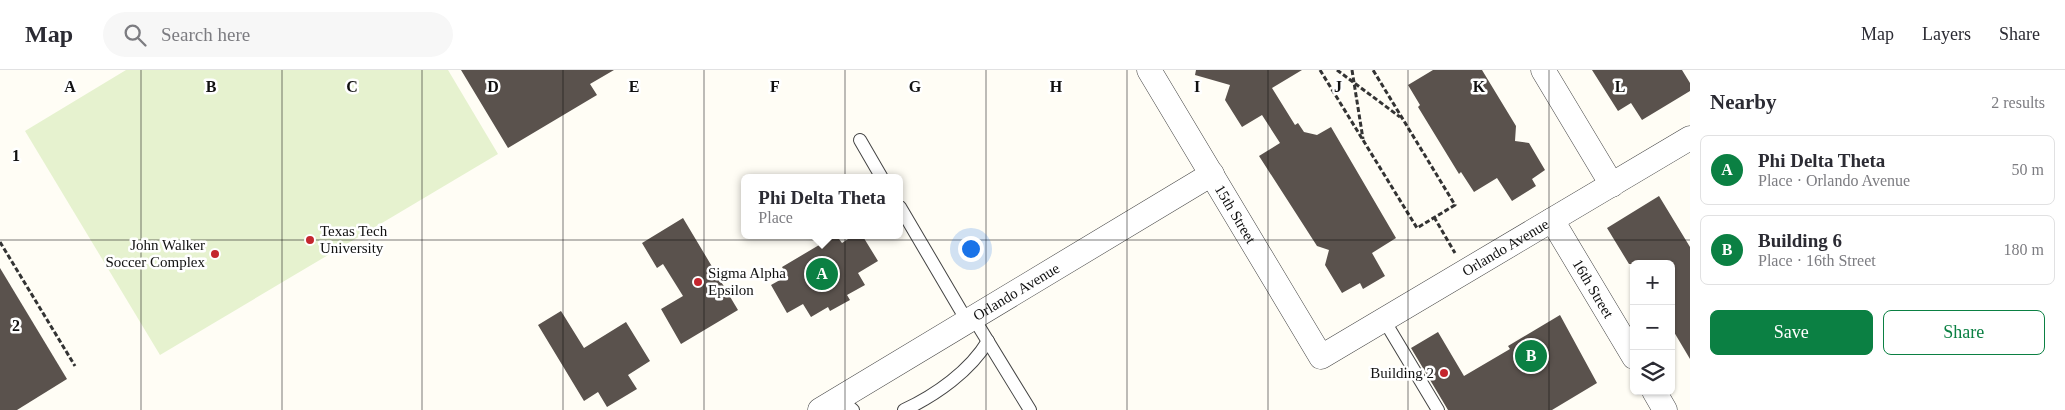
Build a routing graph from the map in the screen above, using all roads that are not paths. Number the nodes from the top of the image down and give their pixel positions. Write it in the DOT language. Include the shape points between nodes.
graph roads {
  1 [pos="1149,70"];
  2 [pos="1543,70"];
  3 [pos="1690,138"];
  4 [pos="860,140"];
  5 [pos="880,174"];
  6 [pos="1212,174"];
  7 [pos="1612,185"];
  8 [pos="903,212"];
  9 [pos="1552,220"];
  10 [pos="970,319"];
  11 [pos="1384,320"];
  12 [pos="988,341"];
  13 [pos="1630,350"];
  14 [pos="1321,357"];
  15 [pos="1656,395"];
  16 [pos="837,406"];
  17 [pos="904,410"];
  18 [pos="1030,410"];
  19 [pos="1438,410"];
  20 [pos="1665,410"];
  1 -- 6 [label="street, 15th Street"];
  2 -- 7 [label="street"];
  3 -- 7 [label="street, Orlando Avenue"];
  4 -- 5 [label="lane"];
  6 -- 10 [label="street, Orlando Avenue"];
  6 -- 14 [label="street, 15th Street"];
  7 -- 9 [label="street, Orlando Avenue"];
  8 -- 10 [label="lane"];
  9 -- 11 [label="street, Orlando Avenue"];
  9 -- 13 [label="street, 16th Street"];
  10 -- 12 [label="lane"];
  10 -- 16 [label="street, Orlando Avenue"];
  11 -- 14 [label="street, Orlando Avenue"];
  11 -- 19 [label="lane"];
  12 -- 17 [label="lane" via="978,357 947,384"];
  12 -- 18 [label="lane"];
  15 -- 20 [label="street"];
}
